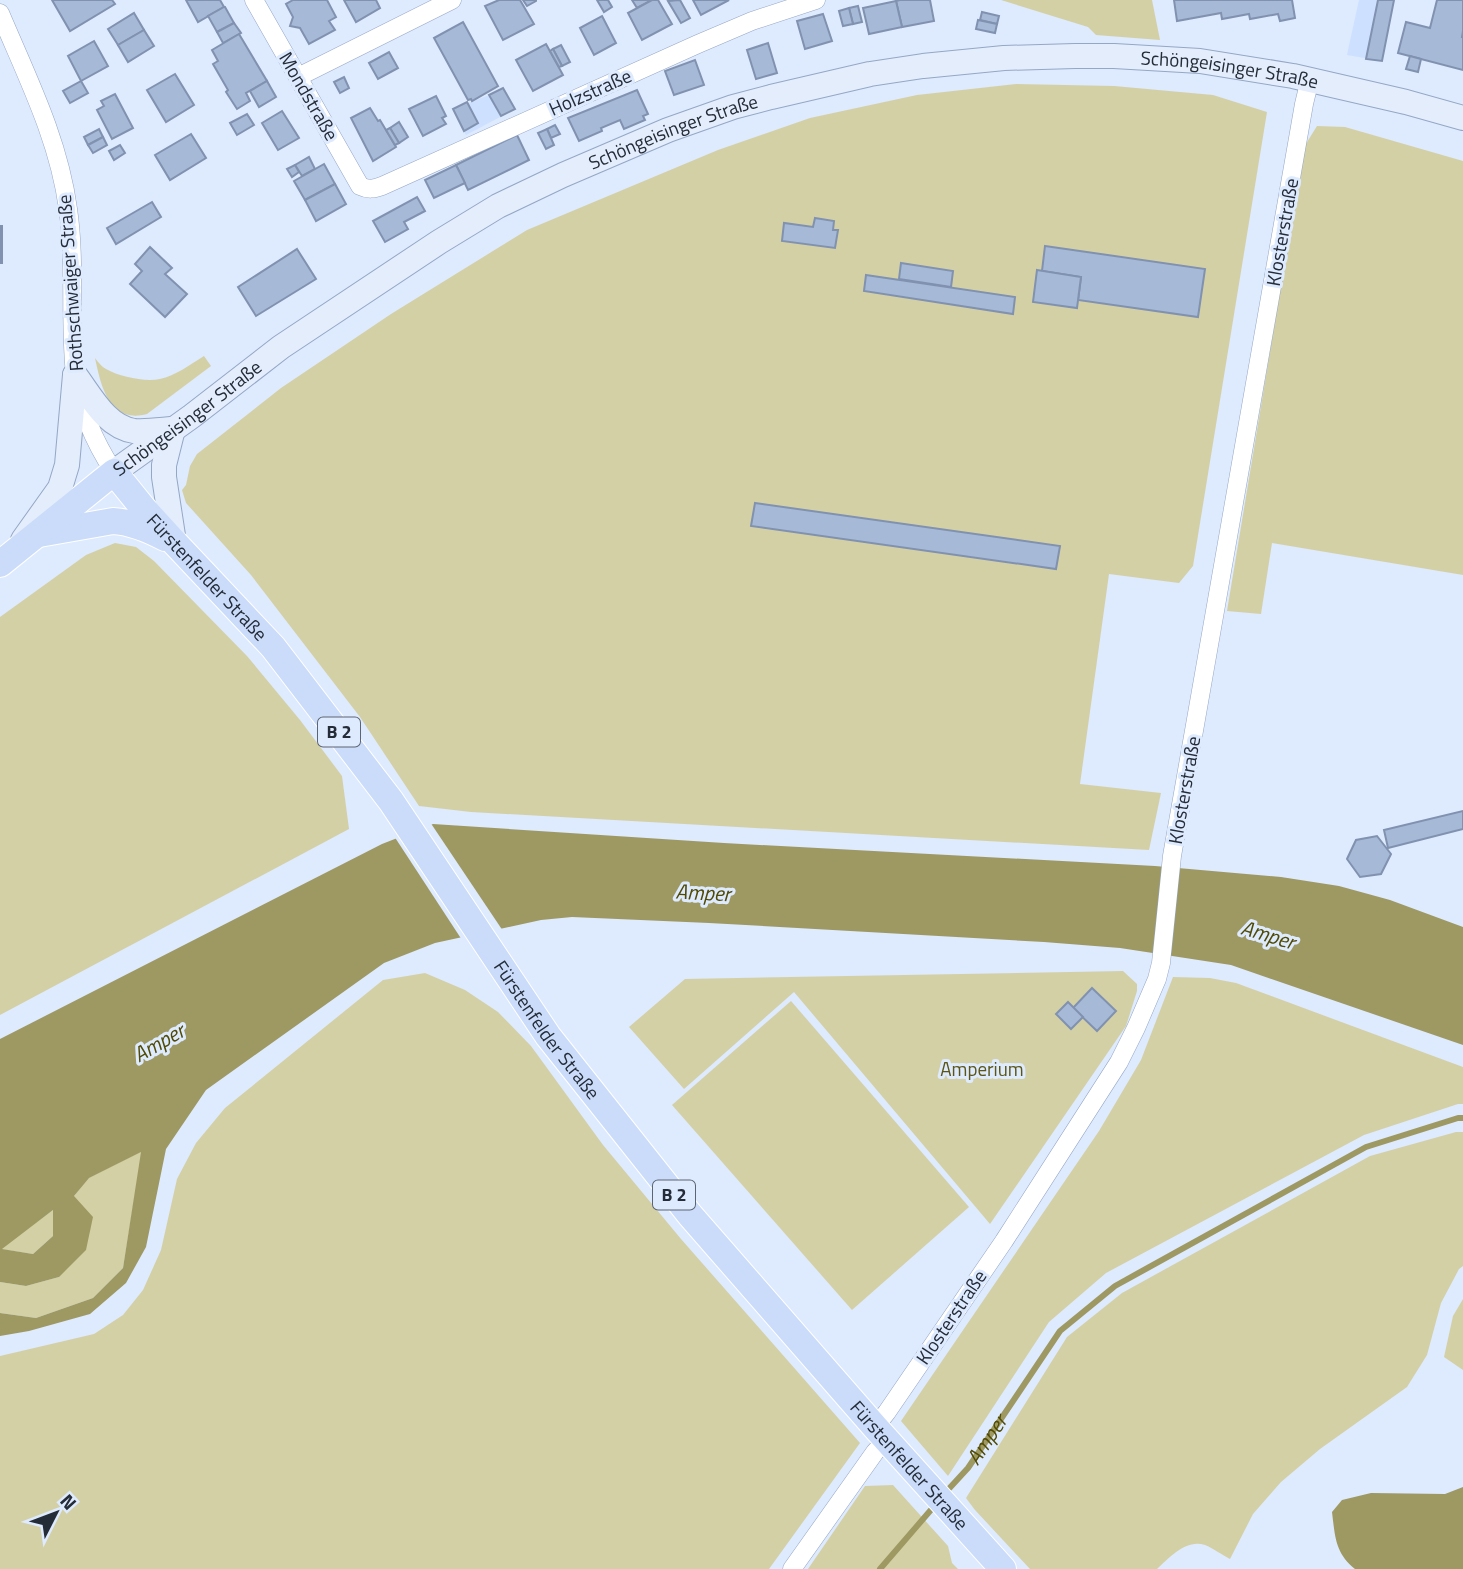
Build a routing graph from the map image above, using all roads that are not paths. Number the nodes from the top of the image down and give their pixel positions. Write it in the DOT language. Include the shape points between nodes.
graph roads {
  1 [pos="254,0"];
  2 [pos="452,0"];
  3 [pos="816,0"];
  4 [pos="0,13"];
  5 [pos="298,77"];
  6 [pos="1310,79"];
  7 [pos="1463,118"];
  8 [pos="366,189"];
  9 [pos="75,375"];
  10 [pos="173,429"];
  11 [pos="114,472"];
  12 [pos="38,534"];
  13 [pos="174,542"];
  14 [pos="7,559"];
  15 [pos="881,1434"];
  16 [pos="792,1569"];
  17 [pos="1003,1569"];
  1 -- 5 [label="street, Mondstraße"];
  2 -- 5 [label="street"];
  3 -- 8 [label="street, Holzstraße" via="752,21 382,186"];
  4 -- 9 [label="street, Rothschwaiger Straße" via="48,127 69,209"];
  5 -- 8 [label="street, Mondstraße" via="360,186"];
  6 -- 7 [label="street, Schöngeisinger Straße"];
  6 -- 10 [label="street, Schöngeisinger Straße" via="1200,61 1004,58 870,74 742,104 621,149 498,206 281,347"];
  6 -- 15 [label="street, Klosterstraße" via="1171,868 1157,979 1119,1062 887,1412"];
  9 -- 10 [label="street" via="107,418 125,429"];
  9 -- 11 [label="street, Rothschwaiger Straße" via="85,415"];
  9 -- 14 [label="street" via="67,465 60,488"];
  10 -- 11 [label="street, Schöngeisinger Straße"];
  10 -- 13 [label="street" via="164,477"];
  11 -- 12 [label="main road, Schöngeisinger Straße"];
  11 -- 13 [label="main road, Fürstenfelder Straße"];
  12 -- 13 [label="main road" via="113,521 141,526"];
  12 -- 14 [label="main road, Schöngeisinger Straße"];
  13 -- 15 [label="main road, Fürstenfelder Straße / B 2" via="273,647 404,819 548,1036 690,1215"];
  15 -- 16 [label="street, Klosterstraße" via="875,1452"];
  15 -- 17 [label="main road, Fürstenfelder Straße / B 2"];
}
